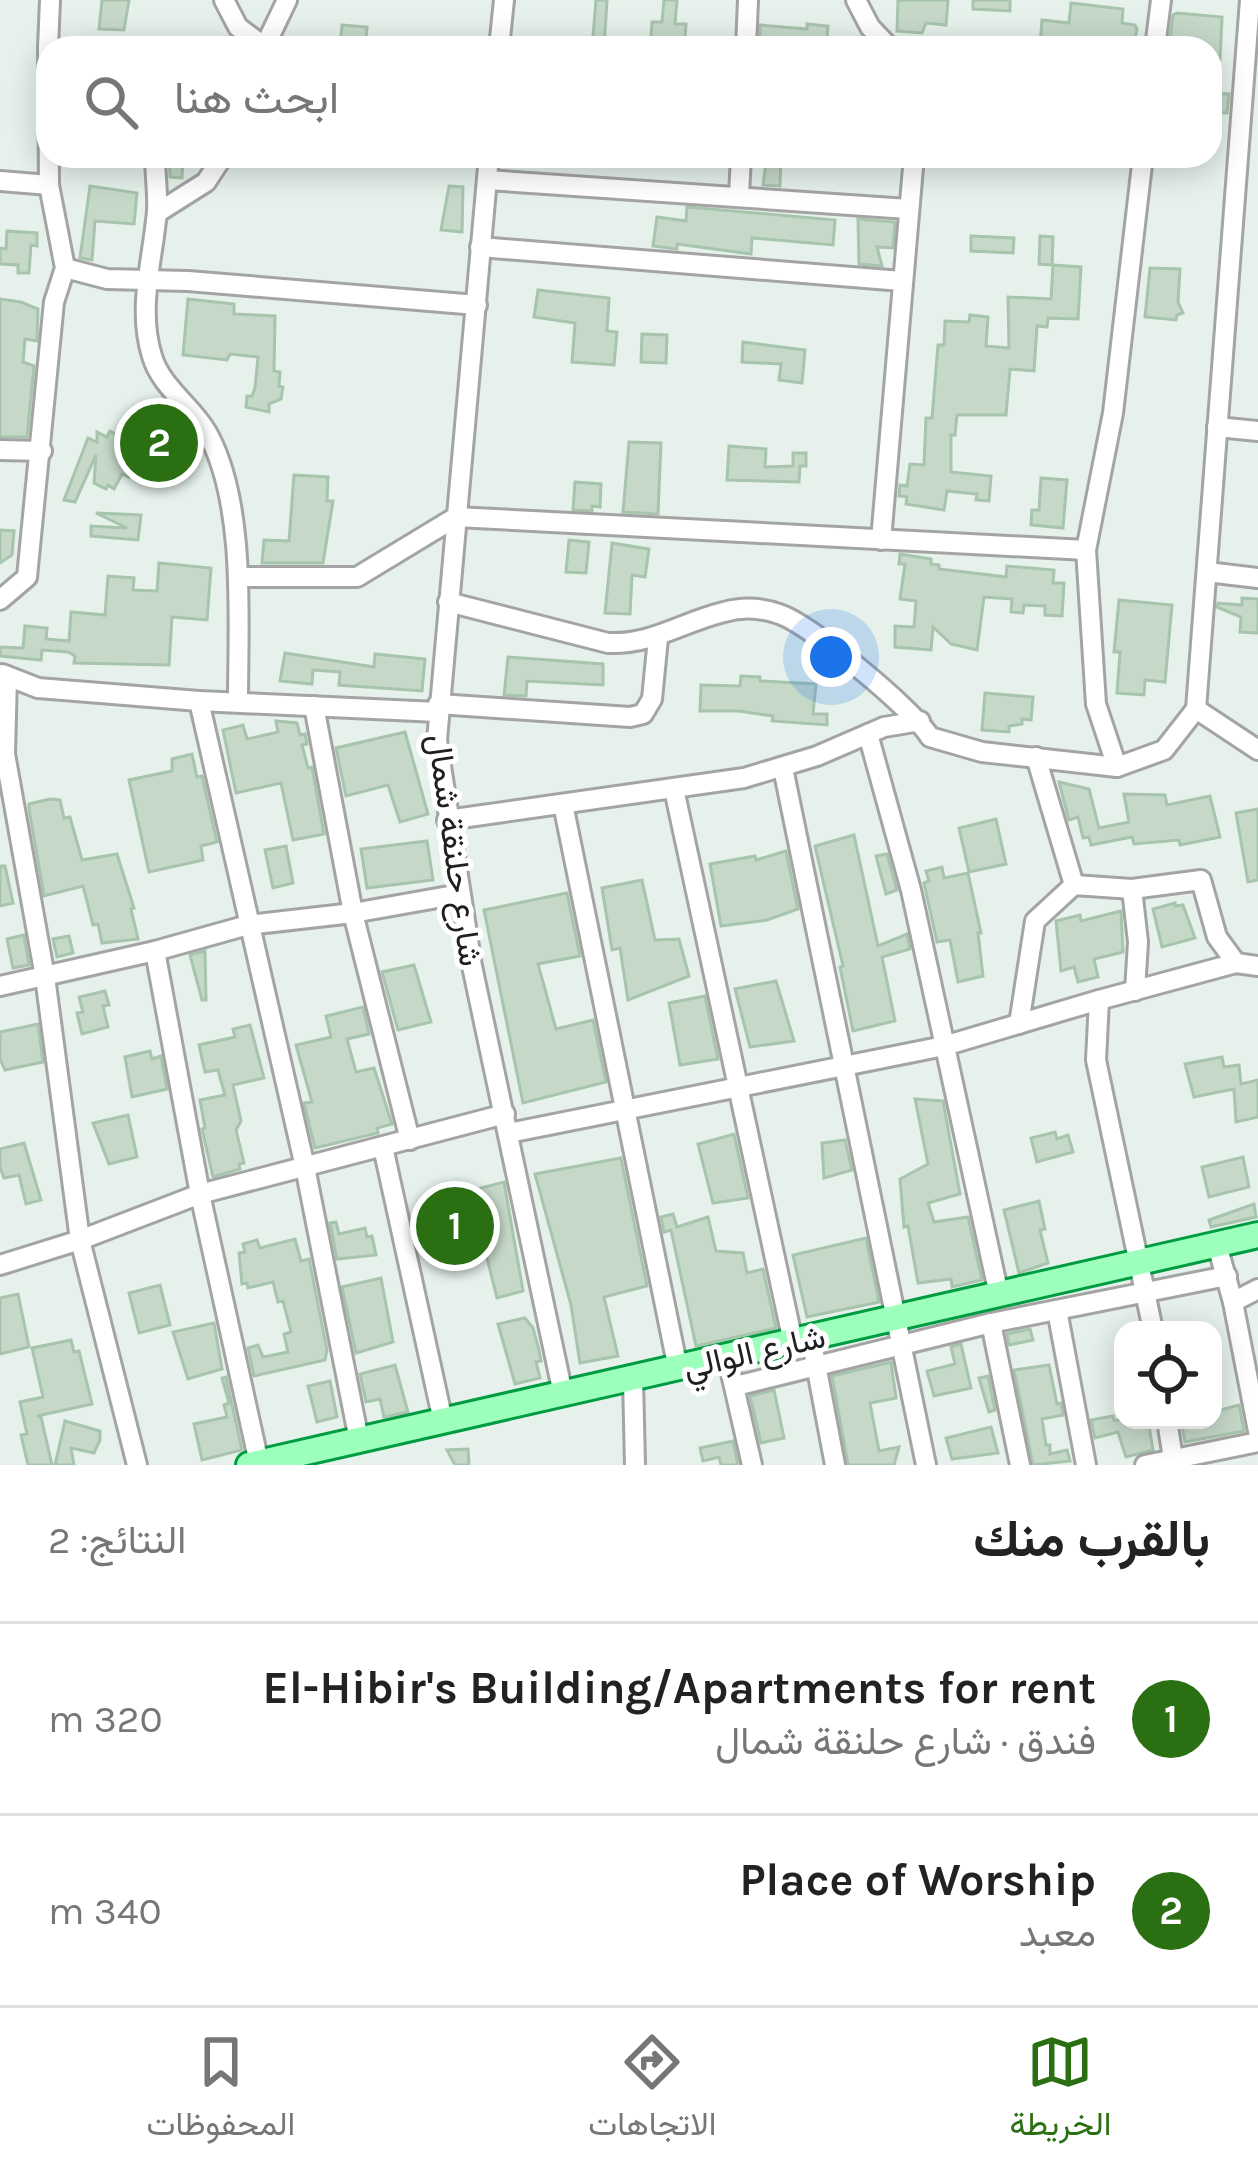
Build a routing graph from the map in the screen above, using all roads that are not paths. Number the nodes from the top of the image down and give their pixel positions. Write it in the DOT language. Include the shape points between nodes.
graph roads {
  1 [pos="50,0"];
  2 [pos="224,0"];
  3 [pos="287,0"];
  4 [pos="504,0"];
  5 [pos="748,0"];
  6 [pos="856,0"];
  7 [pos="1161,0"];
  8 [pos="1250,0"];
  9 [pos="49,36"];
  10 [pos="249,36"];
  11 [pos="270,36"];
  12 [pos="500,36"];
  13 [pos="746,36"];
  14 [pos="879,36"];
  15 [pos="1156,36"];
  16 [pos="49,168"];
  17 [pos="155,168"];
  18 [pos="215,168"];
  19 [pos="488,168"];
  20 [pos="740,168"];
  21 [pos="913,168"];
  22 [pos="1142,168"];
  23 [pos="487,180"];
  24 [pos="0,181"];
  25 [pos="49,185"];
  26 [pos="739,194"];
  27 [pos="908,209"];
  28 [pos="157,213"];
  29 [pos="481,247"];
  30 [pos="64,268"];
  31 [pos="145,280"];
  32 [pos="902,281"];
  33 [pos="477,305"];
  34 [pos="1217,427"];
  35 [pos="1258,431"];
  36 [pos="0,450"];
  37 [pos="42,451"];
  38 [pos="456,518"];
  39 [pos="881,540"];
  40 [pos="1086,550"];
  41 [pos="1207,572"];
  42 [pos="238,578"];
  43 [pos="1258,578"];
  44 [pos="0,600"];
  45 [pos="448,602"];
  46 [pos="658,638"];
  47 [pos="4,675"];
  48 [pos="238,700"];
  49 [pos="199,701"];
  50 [pos="314,706"];
  51 [pos="438,708"];
  52 [pos="1196,710"];
  53 [pos="920,721"];
  54 [pos="868,734"];
  55 [pos="1258,750"];
  56 [pos="2,755"];
  57 [pos="1036,757"];
  58 [pos="1117,767"];
  59 [pos="783,768"];
  60 [pos="674,789"];
  61 [pos="563,804"];
  62 [pos="447,820"];
  63 [pos="1074,885"];
  64 [pos="1132,889"];
  65 [pos="460,894"];
  66 [pos="353,913"];
  67 [pos="248,925"];
  68 [pos="155,952"];
  69 [pos="1236,963"];
  70 [pos="1258,966"];
  71 [pos="45,977"];
  72 [pos="0,986"];
  73 [pos="1135,992"];
  74 [pos="1099,1000"];
  75 [pos="1019,1024"];
  76 [pos="944,1046"];
  77 [pos="844,1066"];
  78 [pos="741,1087"];
  79 [pos="623,1111"];
  80 [pos="507,1124"];
  81 [pos="410,1140"];
  82 [pos="383,1147"];
  83 [pos="305,1167"];
  84 [pos="200,1194"];
  85 [pos="1258,1235"];
  86 [pos="80,1240"];
  87 [pos="1217,1245"];
  88 [pos="0,1265"];
  89 [pos="1227,1276"];
  90 [pos="1143,1278"];
  91 [pos="1258,1288"];
  92 [pos="999,1294"];
  93 [pos="1233,1302"];
  94 [pos="1057,1310"];
  95 [pos="894,1318"];
  96 [pos="1151,1321"];
  97 [pos="992,1323"];
  98 [pos="802,1340"];
  99 [pos="900,1346"];
  100 [pos="727,1356"];
  101 [pos="817,1366"];
  102 [pos="678,1369"];
  103 [pos="633,1378"];
  104 [pos="736,1386"];
  105 [pos="563,1394"];
  106 [pos="443,1421"];
  107 [pos="1168,1429"];
  108 [pos="1258,1431"];
  109 [pos="359,1440"];
  110 [pos="1258,1442"];
  111 [pos="327,1455"];
  112 [pos="1173,1462"];
  113 [pos="254,1464"];
  114 [pos="137,1465"];
  115 [pos="635,1465"];
  116 [pos="752,1465"];
  117 [pos="835,1465"];
  118 [pos="926,1465"];
  119 [pos="1020,1465"];
  120 [pos="1086,1465"];
  121 [pos="1145,1465"];
  1 -- 9 [label="street"];
  2 -- 10 [label="street"];
  3 -- 11 [label="street"];
  4 -- 12 [label="street"];
  5 -- 13 [label="street"];
  6 -- 14 [label="street"];
  7 -- 15 [label="street"];
  8 -- 34 [label="street"];
  16 -- 25 [label="street"];
  17 -- 28 [label="street"];
  18 -- 28 [label="street"];
  19 -- 23 [label="street, شارع حلنقة شمال"];
  20 -- 26 [label="street"];
  21 -- 27 [label="street"];
  22 -- 40 [label="street" via="1113,413"];
  23 -- 26 [label="street"];
  23 -- 29 [label="street, شارع حلنقة شمال"];
  24 -- 25 [label="street"];
  25 -- 30 [label="street"];
  26 -- 27 [label="street"];
  27 -- 32 [label="street"];
  28 -- 31 [label="street"];
  29 -- 32 [label="street"];
  29 -- 33 [label="street, شارع حلنقة شمال"];
  30 -- 31 [label="street"];
  30 -- 37 [label="street"];
  31 -- 33 [label="street"];
  31 -- 42 [label="street" via="151,355 211,438"];
  32 -- 39 [label="street"];
  33 -- 38 [label="street, شارع حلنقة شمال"];
  34 -- 35 [label="street"];
  34 -- 41 [label="street"];
  36 -- 37 [label="street"];
  37 -- 44 [label="street" via="27,577"];
  38 -- 39 [label="street"];
  38 -- 42 [label="street" via="357,577"];
  38 -- 45 [label="street, شارع حلنقة شمال"];
  39 -- 40 [label="street"];
  40 -- 58 [label="street" via="1096,704"];
  41 -- 43 [label="street"];
  41 -- 52 [label="street"];
  42 -- 48 [label="street"];
  45 -- 46 [label="street" via="608,643"];
  45 -- 51 [label="street, شارع حلنقة شمال"];
  46 -- 51 [label="street" via="643,714"];
  46 -- 53 [label="street" via="724,611 783,615"];
  47 -- 49 [label="street" via="38,688"];
  47 -- 56 [label="street"];
  48 -- 49 [label="street"];
  48 -- 50 [label="street"];
  49 -- 67 [label="street"];
  50 -- 51 [label="street"];
  50 -- 66 [label="street"];
  51 -- 62 [label="street, شارع حلنقة شمال"];
  52 -- 55 [label="street"];
  52 -- 58 [label="street" via="1164,750"];
  53 -- 54 [label="street"];
  53 -- 57 [label="street" via="930,737"];
  54 -- 59 [label="street"];
  54 -- 76 [label="street"];
  56 -- 71 [label="street"];
  57 -- 58 [label="street"];
  57 -- 63 [label="street"];
  59 -- 60 [label="street"];
  59 -- 77 [label="street"];
  60 -- 61 [label="street"];
  60 -- 78 [label="street"];
  61 -- 62 [label="street"];
  61 -- 79 [label="street"];
  62 -- 65 [label="street, شارع حلنقة شمال"];
  63 -- 64 [label="street"];
  63 -- 75 [label="street" via="1035,921"];
  64 -- 69 [label="street" via="1201,880 1217,937"];
  64 -- 73 [label="street"];
  65 -- 66 [label="street"];
  65 -- 80 [label="street, شارع حلنقة شمال"];
  66 -- 67 [label="street"];
  66 -- 81 [label="street"];
  67 -- 68 [label="street"];
  67 -- 83 [label="street"];
  68 -- 71 [label="street"];
  68 -- 84 [label="street"];
  69 -- 70 [label="street"];
  69 -- 73 [label="street"];
  71 -- 72 [label="street"];
  71 -- 86 [label="street"];
  73 -- 74 [label="street"];
  74 -- 75 [label="street"];
  74 -- 90 [label="street" via="1096,1060"];
  75 -- 76 [label="street"];
  76 -- 77 [label="street"];
  76 -- 92 [label="street"];
  77 -- 78 [label="street"];
  77 -- 95 [label="street"];
  78 -- 79 [label="street"];
  78 -- 98 [label="street"];
  79 -- 80 [label="street"];
  79 -- 102 [label="street"];
  80 -- 81 [label="street"];
  80 -- 105 [label="street, شارع حلنقة شمال"];
  81 -- 82 [label="street"];
  82 -- 83 [label="street"];
  82 -- 106 [label="street"];
  83 -- 84 [label="street"];
  83 -- 109 [label="street"];
  84 -- 86 [label="street"];
  84 -- 113 [label="street"];
  85 -- 87 [label="main road, شارع الوالي"];
  86 -- 88 [label="street"];
  86 -- 114 [label="street"];
  87 -- 89 [label="street"];
  87 -- 90 [label="main road, شارع الوالي"];
  89 -- 90 [label="street"];
  89 -- 93 [label="street"];
  90 -- 92 [label="main road, شارع الوالي"];
  90 -- 94 [label="street"];
  90 -- 96 [label="street"];
  91 -- 93 [label="street"];
  92 -- 95 [label="main road, شارع الوالي"];
  93 -- 108 [label="street"];
  94 -- 97 [label="street"];
  94 -- 120 [label="street"];
  95 -- 98 [label="main road, شارع الوالي"];
  95 -- 99 [label="street"];
  97 -- 99 [label="street"];
  97 -- 119 [label="street"];
  98 -- 100 [label="main road, شارع الوالي"];
  98 -- 101 [label="street"];
  99 -- 101 [label="street"];
  99 -- 118 [label="street"];
  100 -- 102 [label="main road, شارع الوالي"];
  100 -- 104 [label="street"];
  101 -- 104 [label="street"];
  101 -- 117 [label="street"];
  102 -- 103 [label="main road, شارع الوالي"];
  103 -- 105 [label="main road, شارع الوالي"];
  103 -- 115 [label="street"];
  104 -- 116 [label="street"];
  105 -- 106 [label="main road, شارع الوالي"];
  106 -- 109 [label="main road, شارع الوالي"];
  107 -- 112 [label="street"];
  109 -- 111 [label="main road, شارع الوالي"];
  110 -- 112 [label="street"];
  111 -- 113 [label="main road, شارع الوالي"];
  112 -- 121 [label="street"];
}
